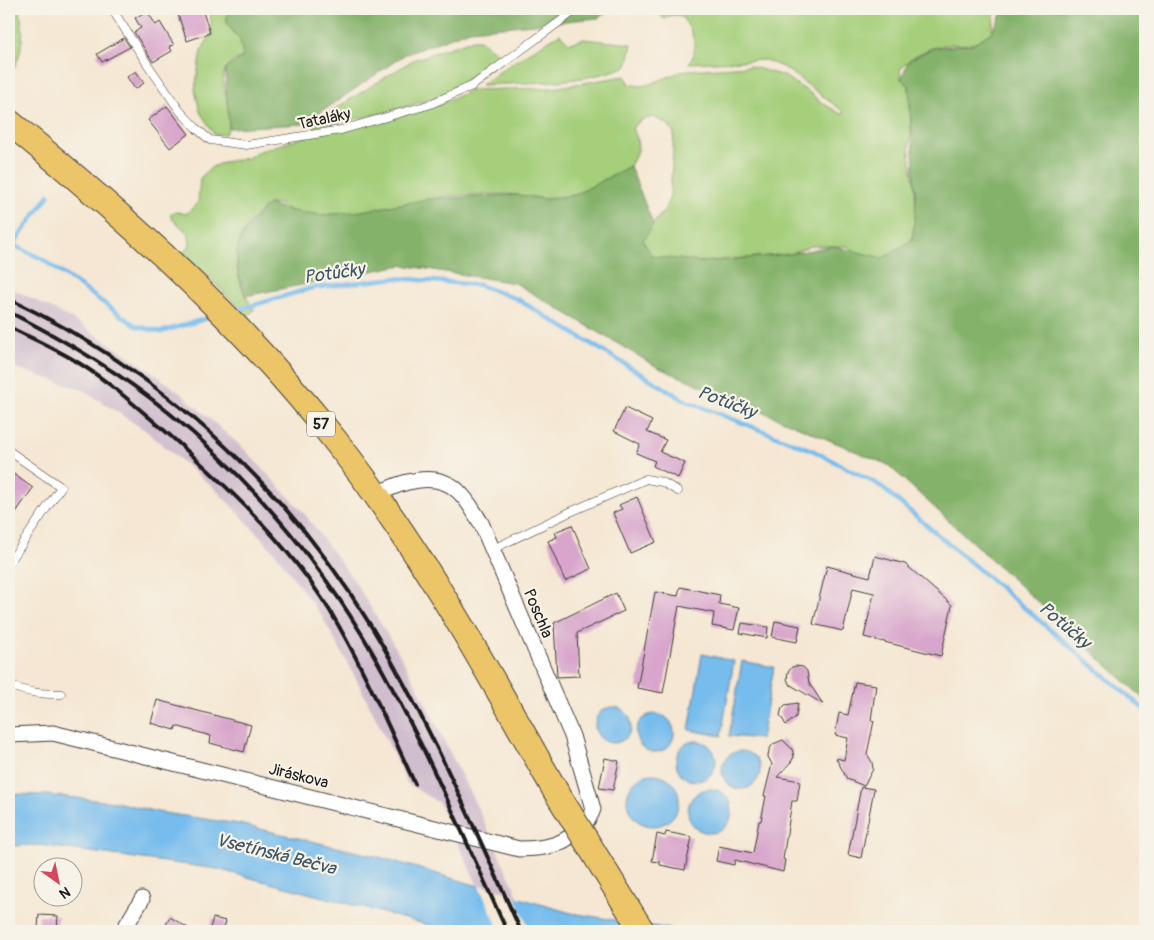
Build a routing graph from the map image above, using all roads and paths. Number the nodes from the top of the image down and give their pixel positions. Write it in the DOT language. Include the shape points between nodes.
graph roads {
  1 [pos="112,9"];
  2 [pos="577,9"];
  3 [pos="9,122"];
  4 [pos="9,451"];
  5 [pos="678,492"];
  6 [pos="376,494"];
  7 [pos="493,549"];
  8 [pos="9,563"];
  9 [pos="9,684"];
  10 [pos="61,694"];
  11 [pos="9,736"];
  12 [pos="576,833"];
  13 [pos="142,898"];
  14 [pos="123,931"];
  15 [pos="642,931"];
  1 -- 2 [label="lane, Tataláky" via="180,111 197,129 210,140 246,145 341,130 428,105 472,86"];
  3 -- 6 [label="main road, 57" via="122,216 232,321 297,394"];
  4 -- 8 [label="lane" via="61,487"];
  5 -- 7 [label="lane" via="662,482 646,479"];
  6 -- 7 [label="street, Poschla" via="414,481 446,483 469,504"];
  6 -- 15 [label="main road, 57, bridge" via="426,570"];
  7 -- 12 [label="street, Poschla" via="572,736 593,809"];
  9 -- 10 [label="lane" via="39,694"];
  11 -- 12 [label="street, Jiráskova" via="54,733 519,849 547,848"];
  13 -- 14 [label="street"];
}
